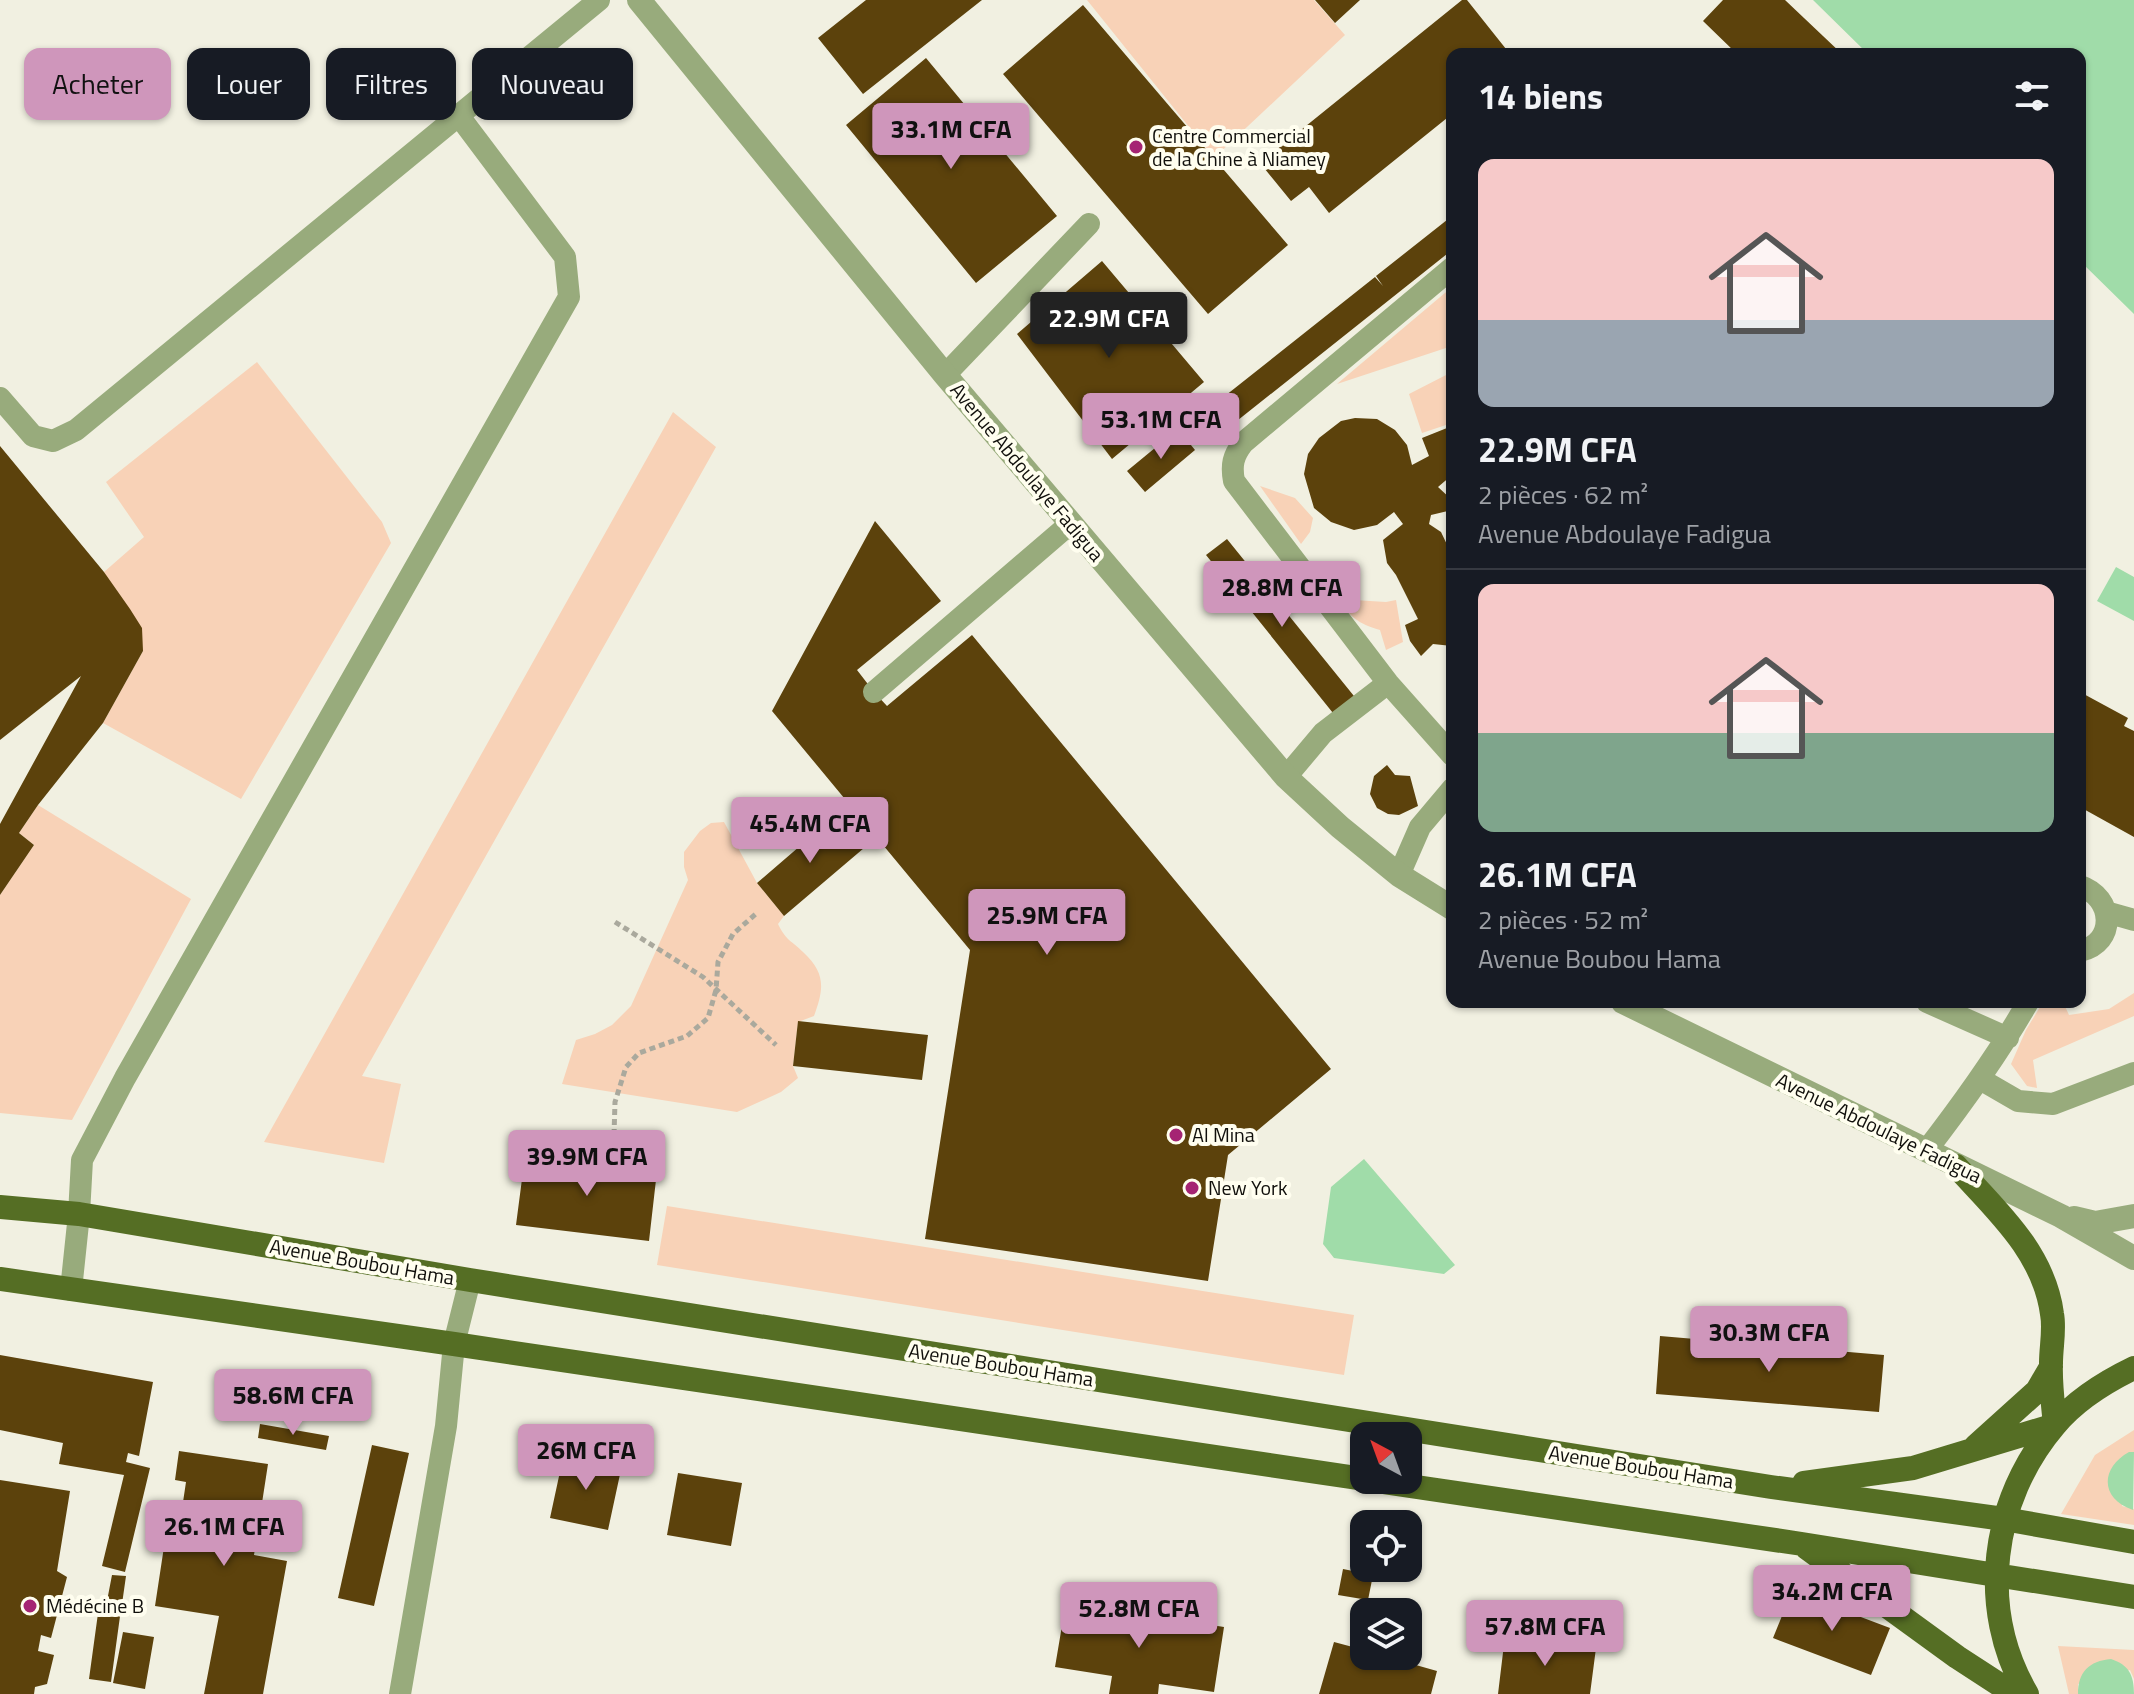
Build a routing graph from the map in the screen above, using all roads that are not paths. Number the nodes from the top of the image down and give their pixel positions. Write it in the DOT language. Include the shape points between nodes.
graph roads {
  1 [pos="599,0"];
  2 [pos="639,0"];
  3 [pos="459,116"];
  4 [pos="1089,224"];
  5 [pos="1446,273"];
  6 [pos="945,375"];
  7 [pos="0,398"];
  8 [pos="1071,523"];
  9 [pos="1388,683"];
  10 [pos="874,692"];
  11 [pos="1446,748"];
  12 [pos="1286,777"];
  13 [pos="1446,796"];
  14 [pos="1399,875"];
  15 [pos="2086,888"];
  16 [pos="1446,904"];
  17 [pos="2106,912"];
  18 [pos="2134,920"];
  19 [pos="2086,949"];
  20 [pos="1635,1008"];
  21 [pos="1940,1008"];
  22 [pos="2025,1008"];
  23 [pos="2008,1038"];
  24 [pos="2134,1073"];
  25 [pos="1980,1079"];
  26 [pos="1926,1151"];
  27 [pos="1956,1166"];
  28 [pos="0,1207"];
  29 [pos="79,1214"];
  30 [pos="2061,1216"];
  31 [pos="2134,1216"];
  32 [pos="2134,1258"];
  33 [pos="0,1279"];
  34 [pos="470,1280"];
  35 [pos="71,1290"];
  36 [pos="454,1344"];
  37 [pos="2051,1367"];
  38 [pos="2134,1368"];
  39 [pos="2055,1425"];
  40 [pos="1972,1449"];
  41 [pos="1350,1478"];
  42 [pos="1771,1487"];
  43 [pos="1422,1488"];
  44 [pos="2004,1519"];
  45 [pos="2134,1542"];
  46 [pos="1802,1544"];
  47 [pos="1995,1574"];
  48 [pos="2134,1597"];
  49 [pos="400,1694"];
  50 [pos="2014,1694"];
  51 [pos="2027,1694"];
  1 -- 3 [label="lane"];
  2 -- 6 [label="street, Avenue Abdoulaye Fadigua"];
  3 -- 7 [label="lane" via="76,430 53,441 33,436"];
  3 -- 29 [label="lane" via="565,257 569,297 125,1078 82,1160"];
  4 -- 6 [label="lane"];
  5 -- 9 [label="lane" via="1243,443 1231,468 1234,481"];
  6 -- 8 [label="street, Avenue Abdoulaye Fadigua"];
  8 -- 10 [label="lane"];
  8 -- 12 [label="street, Avenue Abdoulaye Fadigua"];
  9 -- 11 [label="lane"];
  9 -- 12 [label="lane" via="1323,733"];
  12 -- 14 [label="street, Avenue Abdoulaye Fadigua"];
  13 -- 14 [label="lane" via="1420,827"];
  14 -- 16 [label="street, Avenue Abdoulaye Fadigua"];
  15 -- 17 [label="lane" via="2100,898"];
  17 -- 18 [label="lane"];
  17 -- 19 [label="lane" via="2100,940"];
  20 -- 26 [label="street, Avenue Abdoulaye Fadigua"];
  21 -- 23 [label="lane"];
  22 -- 23 [label="lane"];
  23 -- 25 [label="lane"];
  24 -- 25 [label="lane" via="2053,1104 2018,1101"];
  25 -- 26 [label="lane"];
  26 -- 27 [label="street, Avenue Abdoulaye Fadigua"];
  27 -- 30 [label="street, Avenue Abdoulaye Fadigua"];
  27 -- 37 [label="main road" via="2016,1232 2042,1274 2053,1317"];
  28 -- 29 [label="main road, Avenue Boubou Hama"];
  29 -- 34 [label="main road, Avenue Boubou Hama"];
  29 -- 35 [label="lane"];
  30 -- 31 [label="street" via="2095,1223"];
  30 -- 32 [label="street, Avenue Abdoulaye Fadigua"];
  33 -- 35 [label="main road"];
  34 -- 36 [label="lane"];
  34 -- 42 [label="main road, Avenue Boubou Hama"];
  35 -- 36 [label="main road"];
  36 -- 41 [label="main road"];
  36 -- 49 [label="lane" via="446,1426"];
  37 -- 39 [label="main road"];
  37 -- 40 [label="main road" via="2037,1391"];
  38 -- 39 [label="main road" via="2081,1400"];
  39 -- 40 [label="main road"];
  39 -- 44 [label="main road" via="2024,1469"];
  40 -- 42 [label="main road" via="1913,1468"];
  42 -- 44 [label="main road, Avenue Boubou Hama"];
  43 -- 46 [label="main road"];
  44 -- 45 [label="main road, Avenue Boubou Hama"];
  44 -- 47 [label="main road"];
  46 -- 47 [label="main road"];
  46 -- 50 [label="main road"];
  47 -- 48 [label="main road"];
  47 -- 51 [label="main road" via="2005,1644"];
}
